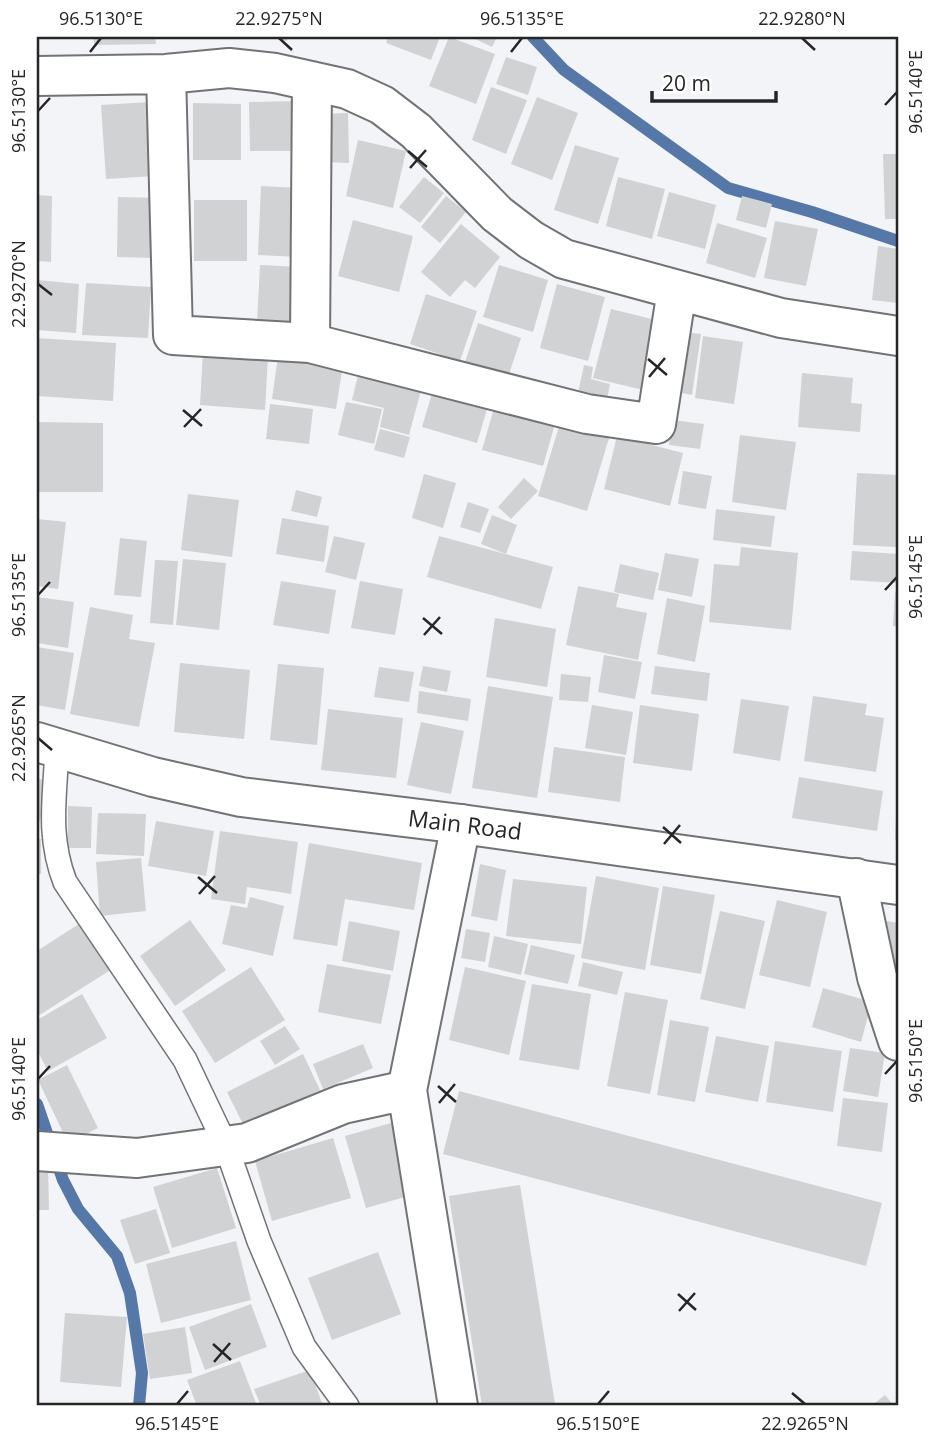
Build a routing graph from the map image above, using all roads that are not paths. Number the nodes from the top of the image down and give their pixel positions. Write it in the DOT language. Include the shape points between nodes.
graph roads {
  1 [pos="166,74"];
  2 [pos="37,76"];
  3 [pos="312,81"];
  4 [pos="677,290"];
  5 [pos="898,335"];
  6 [pos="310,343"];
  7 [pos="47,745"];
  8 [pos="461,824"];
  9 [pos="856,878"];
  10 [pos="898,885"];
  11 [pos="898,1041"];
  12 [pos="407,1090"];
  13 [pos="226,1146"];
  14 [pos="37,1151"];
  15 [pos="347,1406"];
  16 [pos="458,1406"];
  1 -- 2 [label="street"];
  1 -- 3 [label="street" via="229,68"];
  1 -- 6 [label="street" via="173,335"];
  3 -- 4 [label="street" via="347,89 382,105 416,131 497,214 564,259"];
  3 -- 6 [label="street"];
  4 -- 5 [label="street" via="781,318"];
  4 -- 6 [label="street" via="656,424 587,414"];
  7 -- 8 [label="street, Main Road" via="241,797"];
  7 -- 13 [label="lane" via="56,858 65,882 185,1060"];
  8 -- 9 [label="street, Main Road"];
  8 -- 12 [label="street"];
  9 -- 10 [label="street, Main Road"];
  9 -- 11 [label="street" via="877,978"];
  12 -- 13 [label="street" via="343,1104 247,1143"];
  12 -- 16 [label="street"];
  13 -- 14 [label="street" via="137,1158"];
  13 -- 15 [label="lane" via="259,1241 304,1347"];
}
